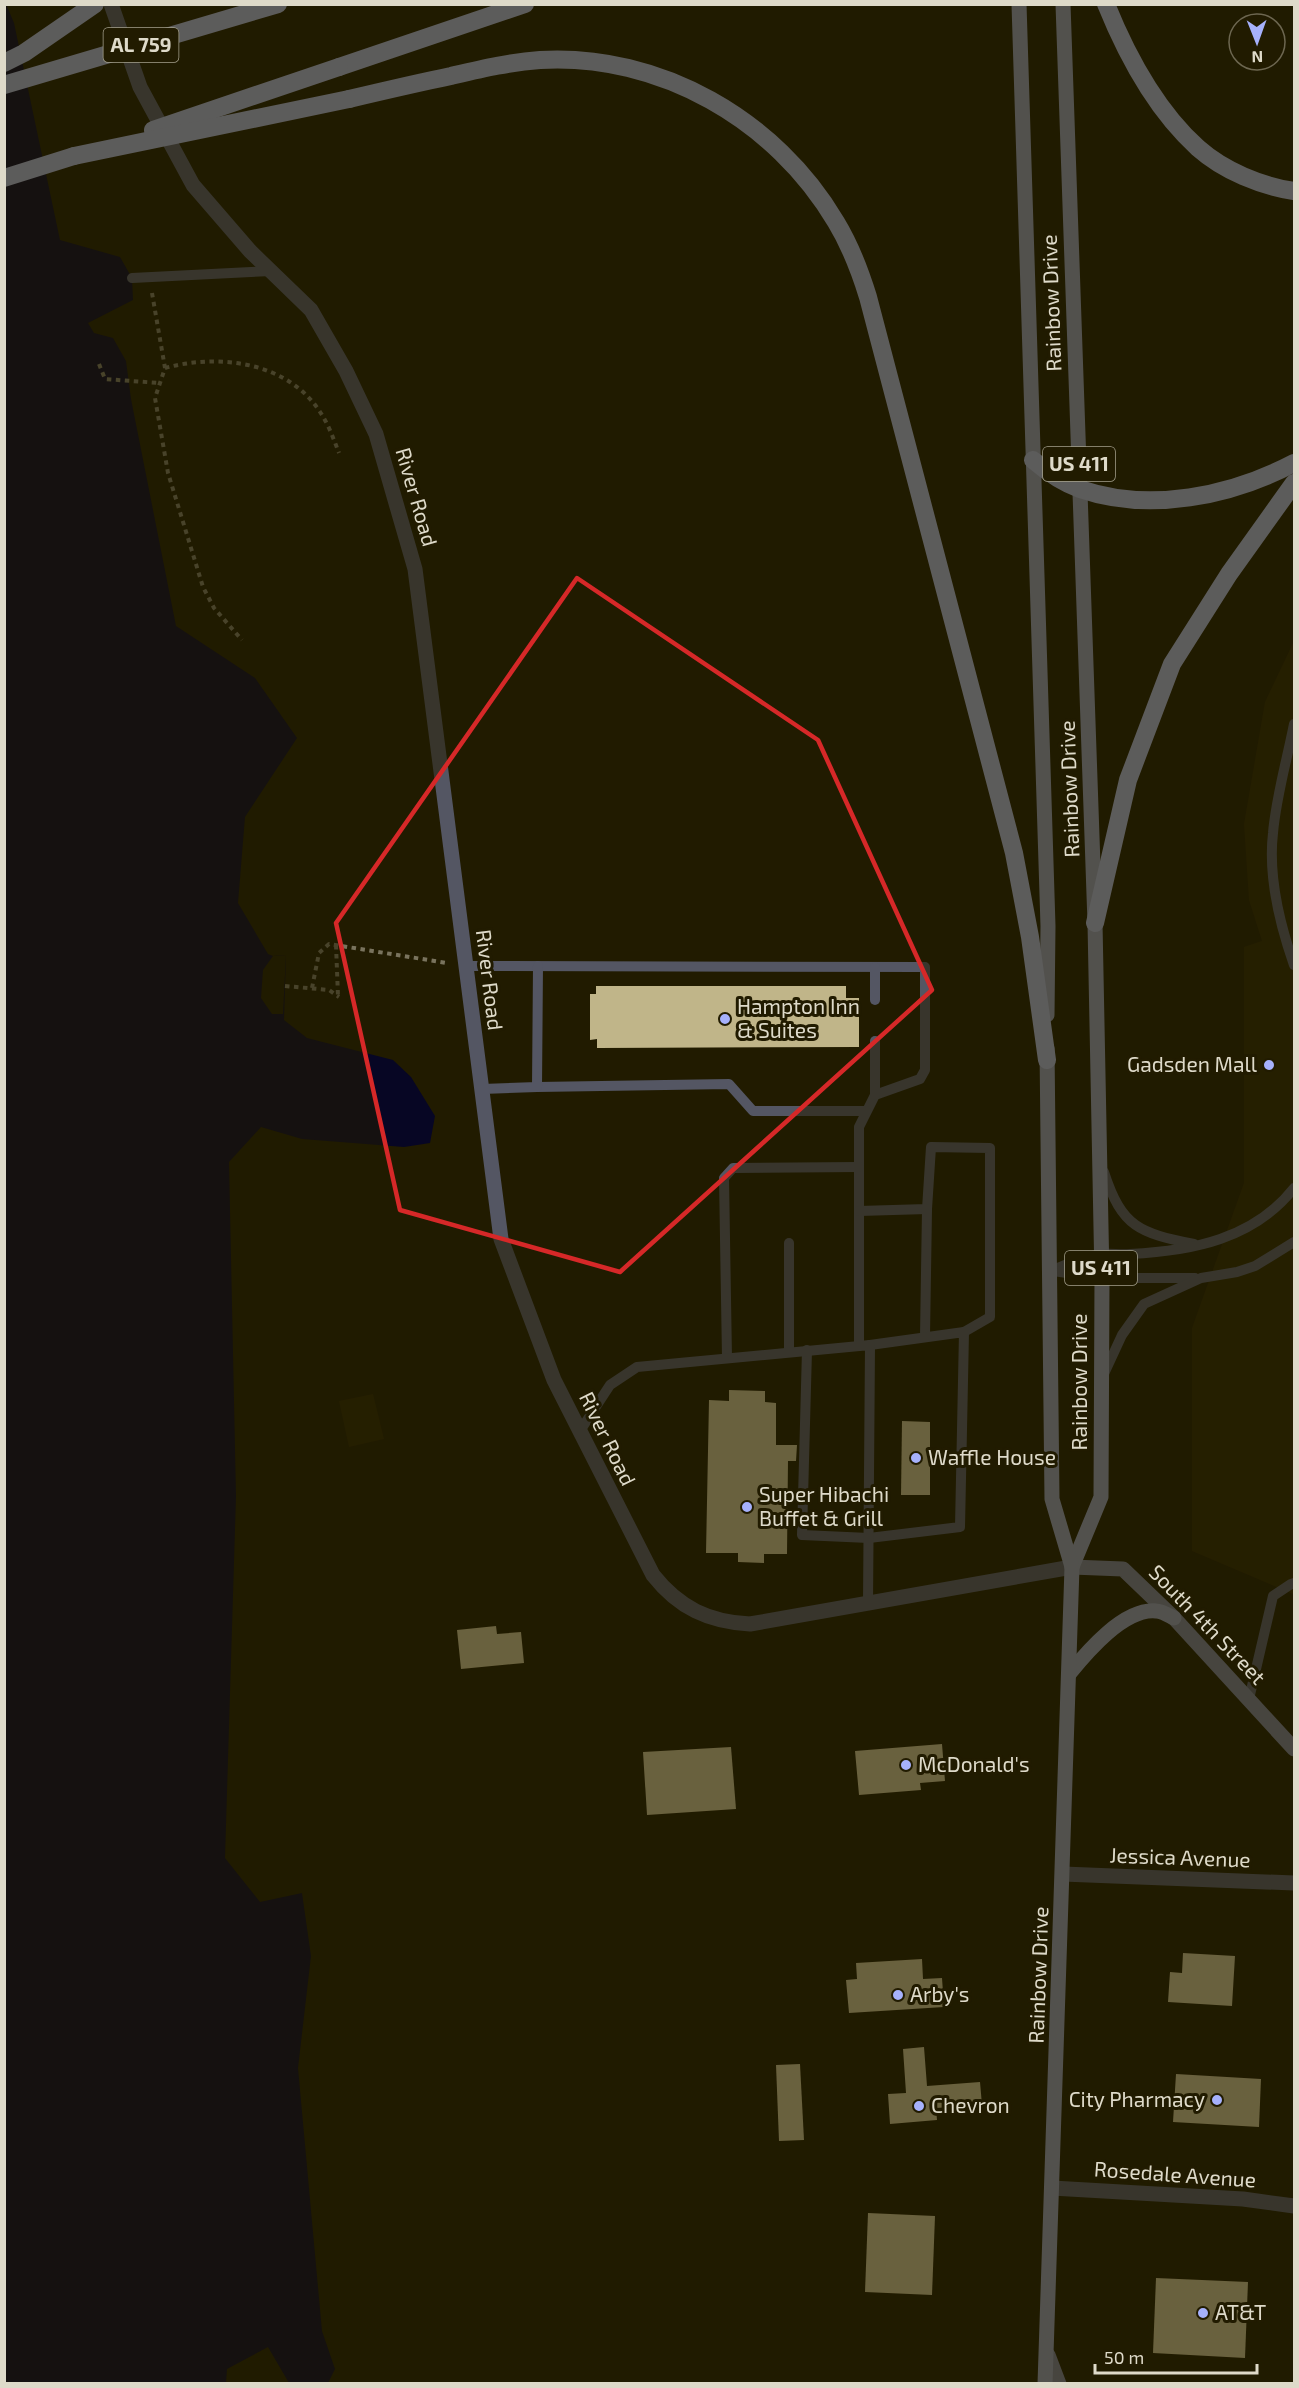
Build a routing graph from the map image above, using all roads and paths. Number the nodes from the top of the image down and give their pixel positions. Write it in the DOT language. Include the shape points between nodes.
graph roads {
  1 [pos="95,4"];
  2 [pos="111,4"];
  3 [pos="278,4"];
  4 [pos="525,4"];
  5 [pos="1019,4"];
  6 [pos="1063,4"];
  7 [pos="1106,4"];
  8 [pos="4,63"];
  9 [pos="4,85"];
  10 [pos="74,156"];
  11 [pos="4,178"];
  12 [pos="1294,191"];
  13 [pos="271,271"];
  14 [pos="132,278"];
  15 [pos="155,309"];
  16 [pos="99,364"];
  17 [pos="165,368"];
  18 [pos="159,383"];
  19 [pos="339,453"];
  20 [pos="1033,460"];
  21 [pos="1294,463"];
  22 [pos="1294,483"];
  23 [pos="1080,489"];
  24 [pos="242,640"];
  25 [pos="1294,724"];
  26 [pos="1095,923"];
  27 [pos="336,945"];
  28 [pos="1294,964"];
  29 [pos="466,966"];
  30 [pos="538,966"];
  31 [pos="875,967"];
  32 [pos="285,986"];
  33 [pos="312,988"];
  34 [pos="875,1000"];
  35 [pos="875,1041"];
  36 [pos="1047,1060"];
  37 [pos="537,1088"];
  38 [pos="482,1089"];
  39 [pos="875,1095"];
  40 [pos="866,1111"];
  41 [pos="1100,1158"];
  42 [pos="859,1167"];
  43 [pos="1294,1188"];
  44 [pos="927,1209"];
  45 [pos="859,1211"];
  46 [pos="1294,1242"];
  47 [pos="789,1243"];
  48 [pos="1201,1245"];
  49 [pos="1101,1254"];
  50 [pos="1049,1271"];
  51 [pos="1102,1278"];
  52 [pos="1202,1278"];
  53 [pos="964,1332"];
  54 [pos="925,1337"];
  55 [pos="865,1346"];
  56 [pos="807,1350"];
  57 [pos="789,1352"];
  58 [pos="727,1358"];
  59 [pos="1102,1379"];
  60 [pos="580,1431"];
  61 [pos="869,1538"];
  62 [pos="1072,1567"];
  63 [pos="1294,1583"];
  64 [pos="868,1604"];
  65 [pos="1174,1617"];
  66 [pos="1070,1674"];
  67 [pos="1249,1699"];
  68 [pos="1294,1749"];
  69 [pos="1063,1874"];
  70 [pos="1294,1883"];
  71 [pos="1052,2188"];
  72 [pos="1294,2206"];
  73 [pos="1048,2355"];
  74 [pos="1046,2384"];
  75 [pos="1059,2384"];
  1 -- 8 [label="highway"];
  2 -- 13 [label="street, River Road" via="140,87 193,185"];
  3 -- 9 [label="highway, AL 759, bridge"];
  4 -- 10 [label="highway, bridge"];
  5 -- 20 [label="main road, Rainbow Drive / US 411"];
  6 -- 23 [label="main road, Rainbow Drive / US 411"];
  7 -- 12 [label="highway" via="1140,73 1199,148 1238,174"];
  10 -- 11 [label="highway"];
  10 -- 36 [label="highway, bridge" via="510,62 574,60 638,70 669,80 726,109 777,148 819,196 850,250 868,297 1014,852"];
  13 -- 14 [label="lane"];
  13 -- 29 [label="street, River Road" via="311,310 346,371 375,435 415,569"];
  15 -- 17 [label="path"];
  16 -- 18 [label="path" via="105,379"];
  17 -- 18 [label="path"];
  17 -- 19 [label="path" via="185,362 241,363 269,370 293,383 312,402"];
  18 -- 24 [label="path" via="155,398 168,473 202,587 214,608"];
  20 -- 23 [label="highway"];
  20 -- 36 [label="main road, Rainbow Drive / US 411" via="1048,926"];
  21 -- 23 [label="highway" via="1264,478 1188,497 1139,499"];
  22 -- 26 [label="highway" via="1229,574 1172,664 1128,780"];
  23 -- 26 [label="main road, Rainbow Drive / US 411"];
  25 -- 28 [label="lane" via="1272,834 1275,893"];
  26 -- 41 [label="main road, Rainbow Drive / US 411"];
  27 -- 29 [label="path"];
  27 -- 33 [label="path" via="329,944 319,953"];
  27 -- 33 [label="path" via="339,997 329,990"];
  29 -- 30 [label="lane"];
  29 -- 38 [label="street, River Road"];
  30 -- 31 [label="lane"];
  30 -- 37 [label="lane"];
  31 -- 34 [label="lane"];
  31 -- 39 [label="lane" via="925,967 925,1070 920,1079"];
  32 -- 33 [label="path"];
  35 -- 39 [label="lane"];
  36 -- 50 [label="main road, Rainbow Drive / US 411"];
  37 -- 38 [label="lane"];
  37 -- 40 [label="lane" via="729,1084 753,1111"];
  38 -- 60 [label="street, River Road" via="501,1239 554,1380"];
  39 -- 40 [label="lane"];
  40 -- 42 [label="lane" via="859,1127"];
  41 -- 48 [label="lane" via="1110,1193 1120,1212 1135,1225 1158,1237"];
  41 -- 49 [label="main road, Rainbow Drive / US 411"];
  42 -- 45 [label="lane"];
  42 -- 58 [label="lane" via="733,1168 724,1178"];
  43 -- 48 [label="lane" via="1271,1214 1255,1225"];
  44 -- 45 [label="lane"];
  44 -- 53 [label="lane" via="931,1147 990,1148 990,1317"];
  44 -- 54 [label="lane"];
  45 -- 55 [label="lane"];
  46 -- 52 [label="lane" via="1255,1266"];
  47 -- 57 [label="lane"];
  48 -- 49 [label="lane"];
  49 -- 50 [label="lane"];
  49 -- 51 [label="main road, Rainbow Drive / US 411"];
  50 -- 51 [label="lane"];
  50 -- 62 [label="main road, Rainbow Drive / US 411" via="1052,1499"];
  51 -- 52 [label="lane"];
  51 -- 59 [label="main road, Rainbow Drive / US 411"];
  52 -- 59 [label="lane" via="1144,1304 1122,1335"];
  53 -- 54 [label="lane"];
  53 -- 61 [label="lane" via="960,1527"];
  54 -- 55 [label="lane"];
  55 -- 56 [label="lane"];
  55 -- 61 [label="lane"];
  56 -- 57 [label="lane"];
  56 -- 61 [label="lane" via="802,1535"];
  57 -- 58 [label="lane"];
  58 -- 60 [label="lane" via="638,1367 610,1385"];
  59 -- 62 [label="main road, Rainbow Drive / US 411" via="1101,1497"];
  60 -- 64 [label="street, River Road" via="653,1575 687,1608 717,1620 750,1624"];
  61 -- 64 [label="lane"];
  62 -- 64 [label="street, River Road"];
  62 -- 65 [label="street, South 4th Street" via="1123,1569"];
  62 -- 66 [label="main road, Rainbow Drive / US 411"];
  63 -- 67 [label="lane" via="1274,1596"];
  65 -- 66 [label="main road" via="1156,1611 1128,1618 1107,1633"];
  65 -- 67 [label="street, South 4th Street"];
  66 -- 69 [label="main road, Rainbow Drive / US 411"];
  67 -- 68 [label="street, South 4th Street"];
  69 -- 70 [label="street, Jessica Avenue"];
  69 -- 71 [label="main road, Rainbow Drive / US 411"];
  71 -- 72 [label="street, Rosedale Avenue" via="1243,2199"];
  71 -- 73 [label="main road, Rainbow Drive / US 411"];
  73 -- 74 [label="main road, US 411"];
  73 -- 75 [label="street, Rainbow Drive"];
}
